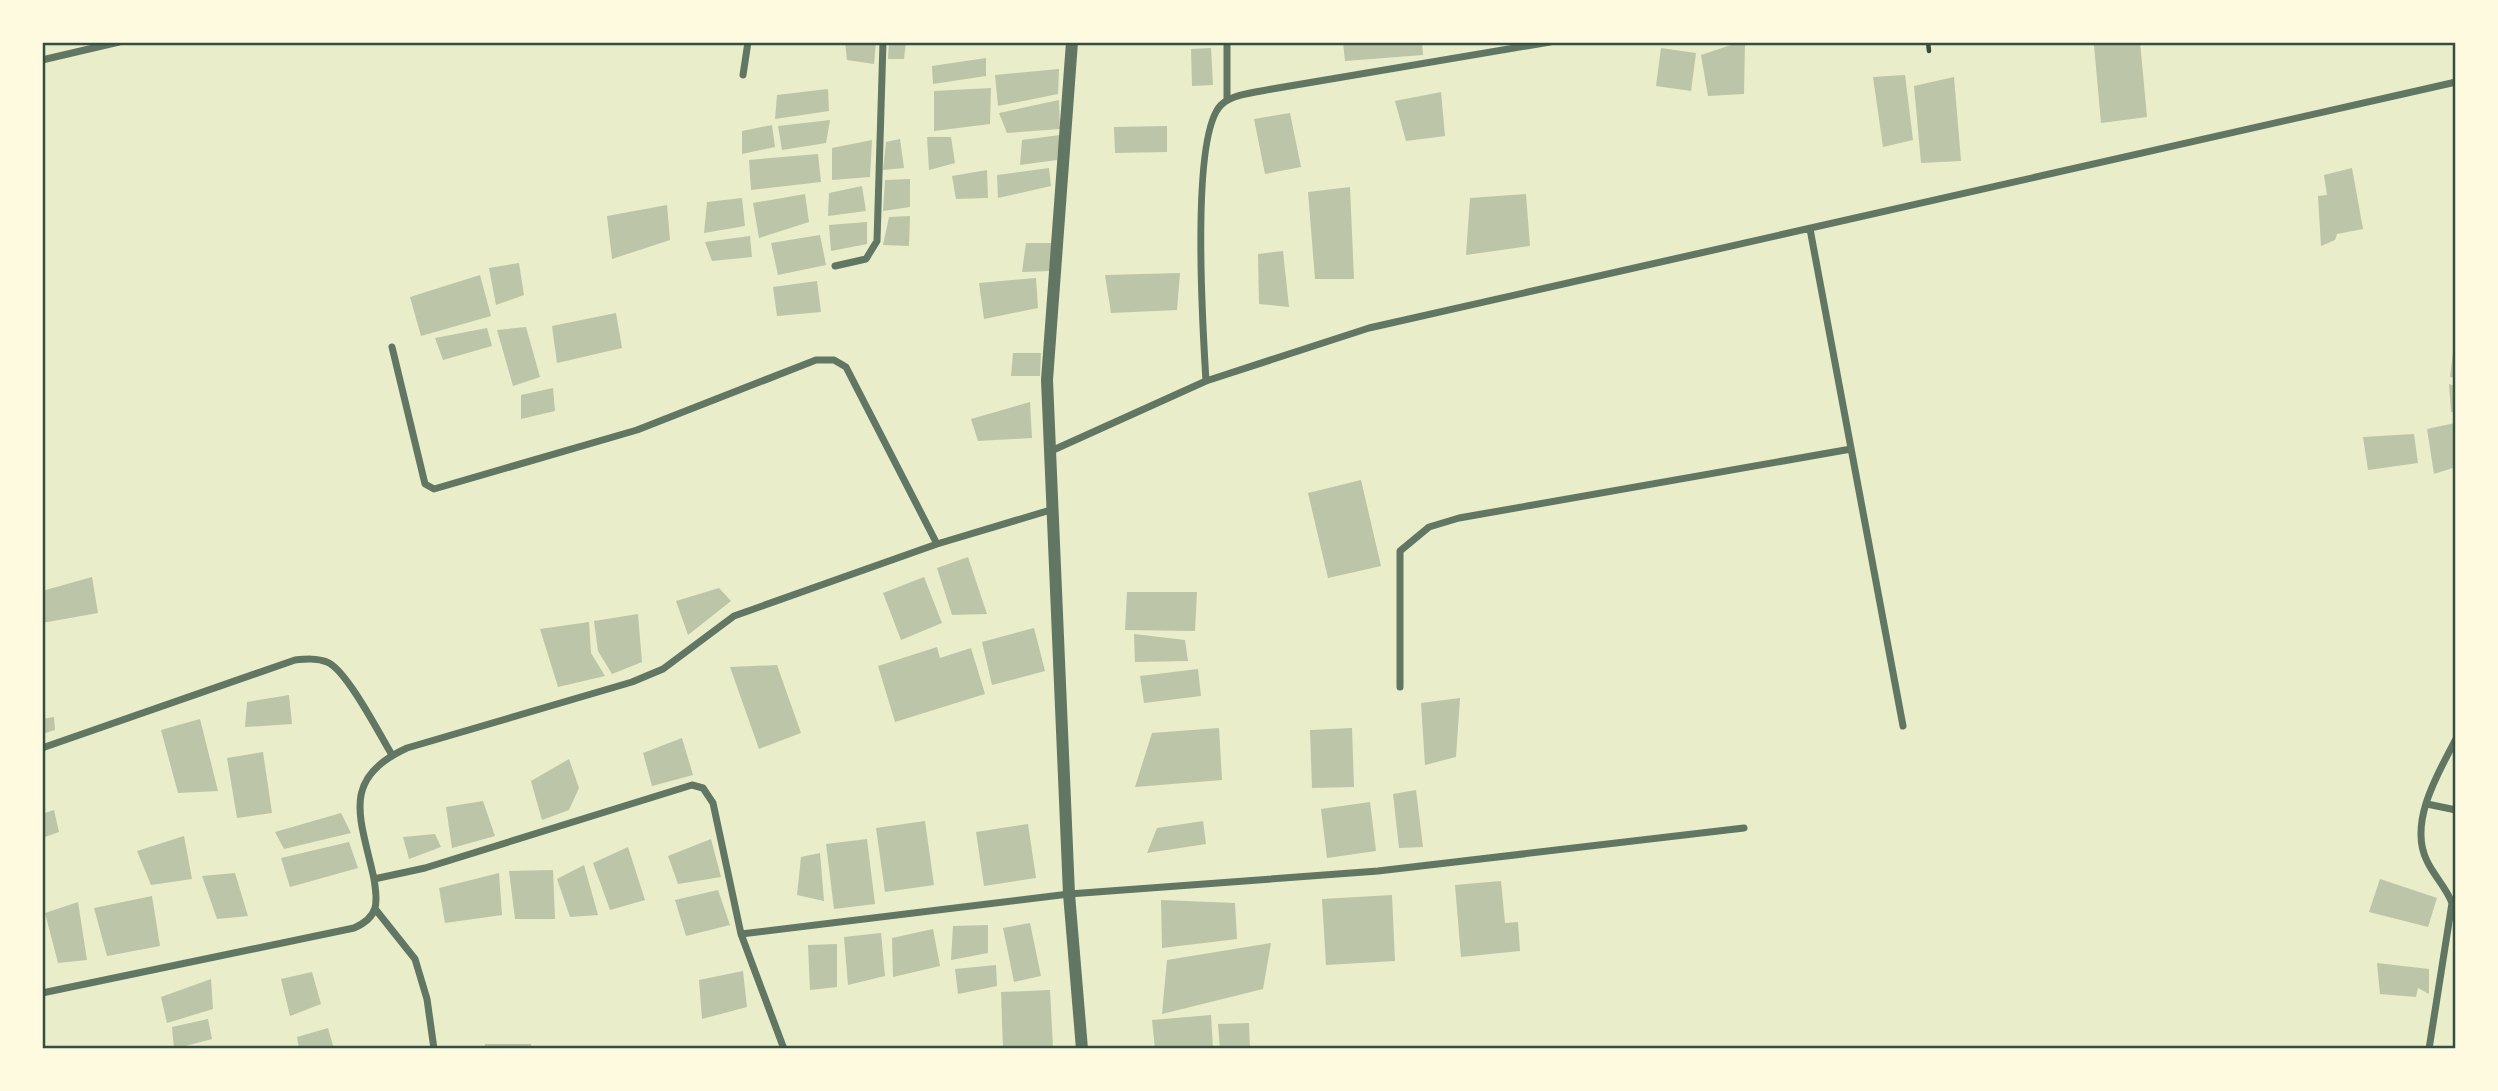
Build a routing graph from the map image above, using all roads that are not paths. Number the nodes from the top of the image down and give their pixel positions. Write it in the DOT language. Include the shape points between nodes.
graph roads {
  1 [pos="119,42"];
  2 [pos="748,42"];
  3 [pos="883,42"];
  4 [pos="1072,42"];
  5 [pos="1227,42"];
  6 [pos="1550,42"];
  7 [pos="42,60"];
  8 [pos="743,75"];
  9 [pos="2456,82"];
  10 [pos="1227,100"];
  11 [pos="1810,229"];
  12 [pos="835,266"];
  13 [pos="391,347"];
  14 [pos="1206,381"];
  15 [pos="1851,449"];
  16 [pos="1051,451"];
  17 [pos="1054,509"];
  18 [pos="937,544"];
  19 [pos="1401,687"];
  20 [pos="1903,726"];
  21 [pos="2456,739"];
  22 [pos="42,748"];
  23 [pos="392,755"];
  24 [pos="2427,804"];
  25 [pos="2456,810"];
  26 [pos="1744,828"];
  27 [pos="374,879"];
  28 [pos="1069,894"];
  29 [pos="376,910"];
  30 [pos="741,933"];
  31 [pos="42,993"];
  32 [pos="434,1049"];
  33 [pos="784,1049"];
  34 [pos="1082,1049"];
  35 [pos="2429,1049"];
  1 -- 7 [label="street"];
  2 -- 8 [label="street"];
  3 -- 12 [label="street" via="877,241 866,260"];
  4 -- 16 [label="street" via="1047,380"];
  5 -- 10 [label="street"];
  6 -- 10 [label="street"];
  9 -- 11 [label="street"];
  10 -- 14 [label="street" via="1210,126 1199,253"];
  11 -- 14 [label="street" via="1380,326"];
  11 -- 15 [label="street"];
  13 -- 18 [label="street" via="425,484 434,489 637,430 816,360 834,360 846,367"];
  14 -- 16 [label="street"];
  15 -- 19 [label="street" via="1429,527 1400,551"];
  15 -- 20 [label="street"];
  16 -- 17 [label="street"];
  17 -- 18 [label="street"];
  17 -- 28 [label="street"];
  18 -- 23 [label="street" via="734,616 663,669 632,682"];
  21 -- 24 [label="street"];
  22 -- 23 [label="street" via="295,660 316,659 330,662 338,670"];
  23 -- 27 [label="street" via="369,772 360,797"];
  24 -- 25 [label="street"];
  24 -- 35 [label="street" via="2422,850 2452,903"];
  26 -- 28 [label="street" via="1378,872"];
  27 -- 29 [label="street"];
  27 -- 30 [label="street" via="475,853 692,785 702,788 713,803"];
  28 -- 30 [label="street"];
  28 -- 34 [label="street"];
  29 -- 31 [label="street" via="354,928"];
  29 -- 32 [label="street" via="415,959"];
  30 -- 33 [label="street"];
}
